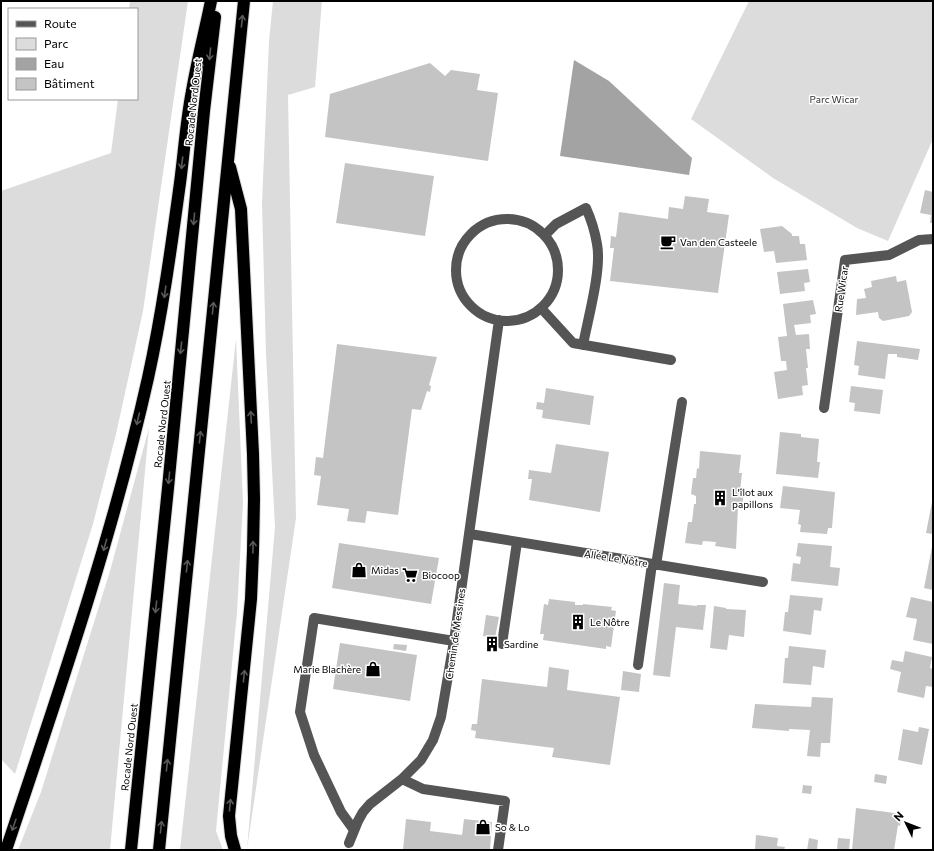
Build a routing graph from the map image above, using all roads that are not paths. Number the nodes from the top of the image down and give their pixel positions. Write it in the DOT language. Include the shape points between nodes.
graph roads {
  1 [pos="211,1"];
  2 [pos="216,1"];
  3 [pos="244,1"];
  4 [pos="228,158"];
  5 [pos="545,235"];
  6 [pos="933,239"];
  7 [pos="541,308"];
  8 [pos="499,320"];
  9 [pos="583,345"];
  10 [pos="671,360"];
  11 [pos="682,402"];
  12 [pos="824,408"];
  13 [pos="470,534"];
  14 [pos="517,542"];
  15 [pos="654,564"];
  16 [pos="763,582"];
  17 [pos="454,641"];
  18 [pos="502,644"];
  19 [pos="638,665"];
  20 [pos="402,779"];
  21 [pos="354,830"];
  22 [pos="348,848"];
  23 [pos="6,850"];
  24 [pos="131,850"];
  25 [pos="159,850"];
  26 [pos="235,850"];
  27 [pos="498,850"];
  1 -- 23 [label="highway, one-way" via="192,92 163,300 137,425 86,607"];
  2 -- 24 [label="highway, Rocade Nord Ouest, one-way"];
  4 -- 3 [label="highway, one-way"];
  25 -- 4 [label="highway, one-way"];
  26 -- 4 [label="highway, one-way" via="229,816 251,599 254,499 241,209"];
  5 -- 7 [label="street" via="555,252 558,270 554,289"];
  5 -- 8 [label="street" via="531,224 522,221 497,220 480,226 462,246 457,262 462,292 475,309"];
  5 -- 9 [label="street" via="556,224 586,208 597,245 597,266"];
  6 -- 12 [label="street, Rue Wicar" via="920,240 889,255 845,260"];
  7 -- 8 [label="street" via="520,319"];
  7 -- 9 [label="street" via="573,343"];
  8 -- 13 [label="street, Chemin de Messines"];
  9 -- 10 [label="street"];
  11 -- 15 [label="street"];
  13 -- 14 [label="street, Allée Le Nôtre"];
  13 -- 17 [label="street, Chemin de Messines"];
  14 -- 15 [label="street, Allée Le Nôtre"];
  14 -- 18 [label="street"];
  15 -- 16 [label="street, Allée Le Nôtre"];
  15 -- 19 [label="street"];
  17 -- 20 [label="street, Chemin de Messines" via="446,697 437,730 421,760"];
  17 -- 21 [label="street" via="314,618 300,712 314,755 341,812"];
  20 -- 21 [label="street, Chemin de Messines" via="370,804"];
  20 -- 27 [label="street" via="423,789 505,801"];
  21 -- 22 [label="street, Chemin de Messines"];
}
